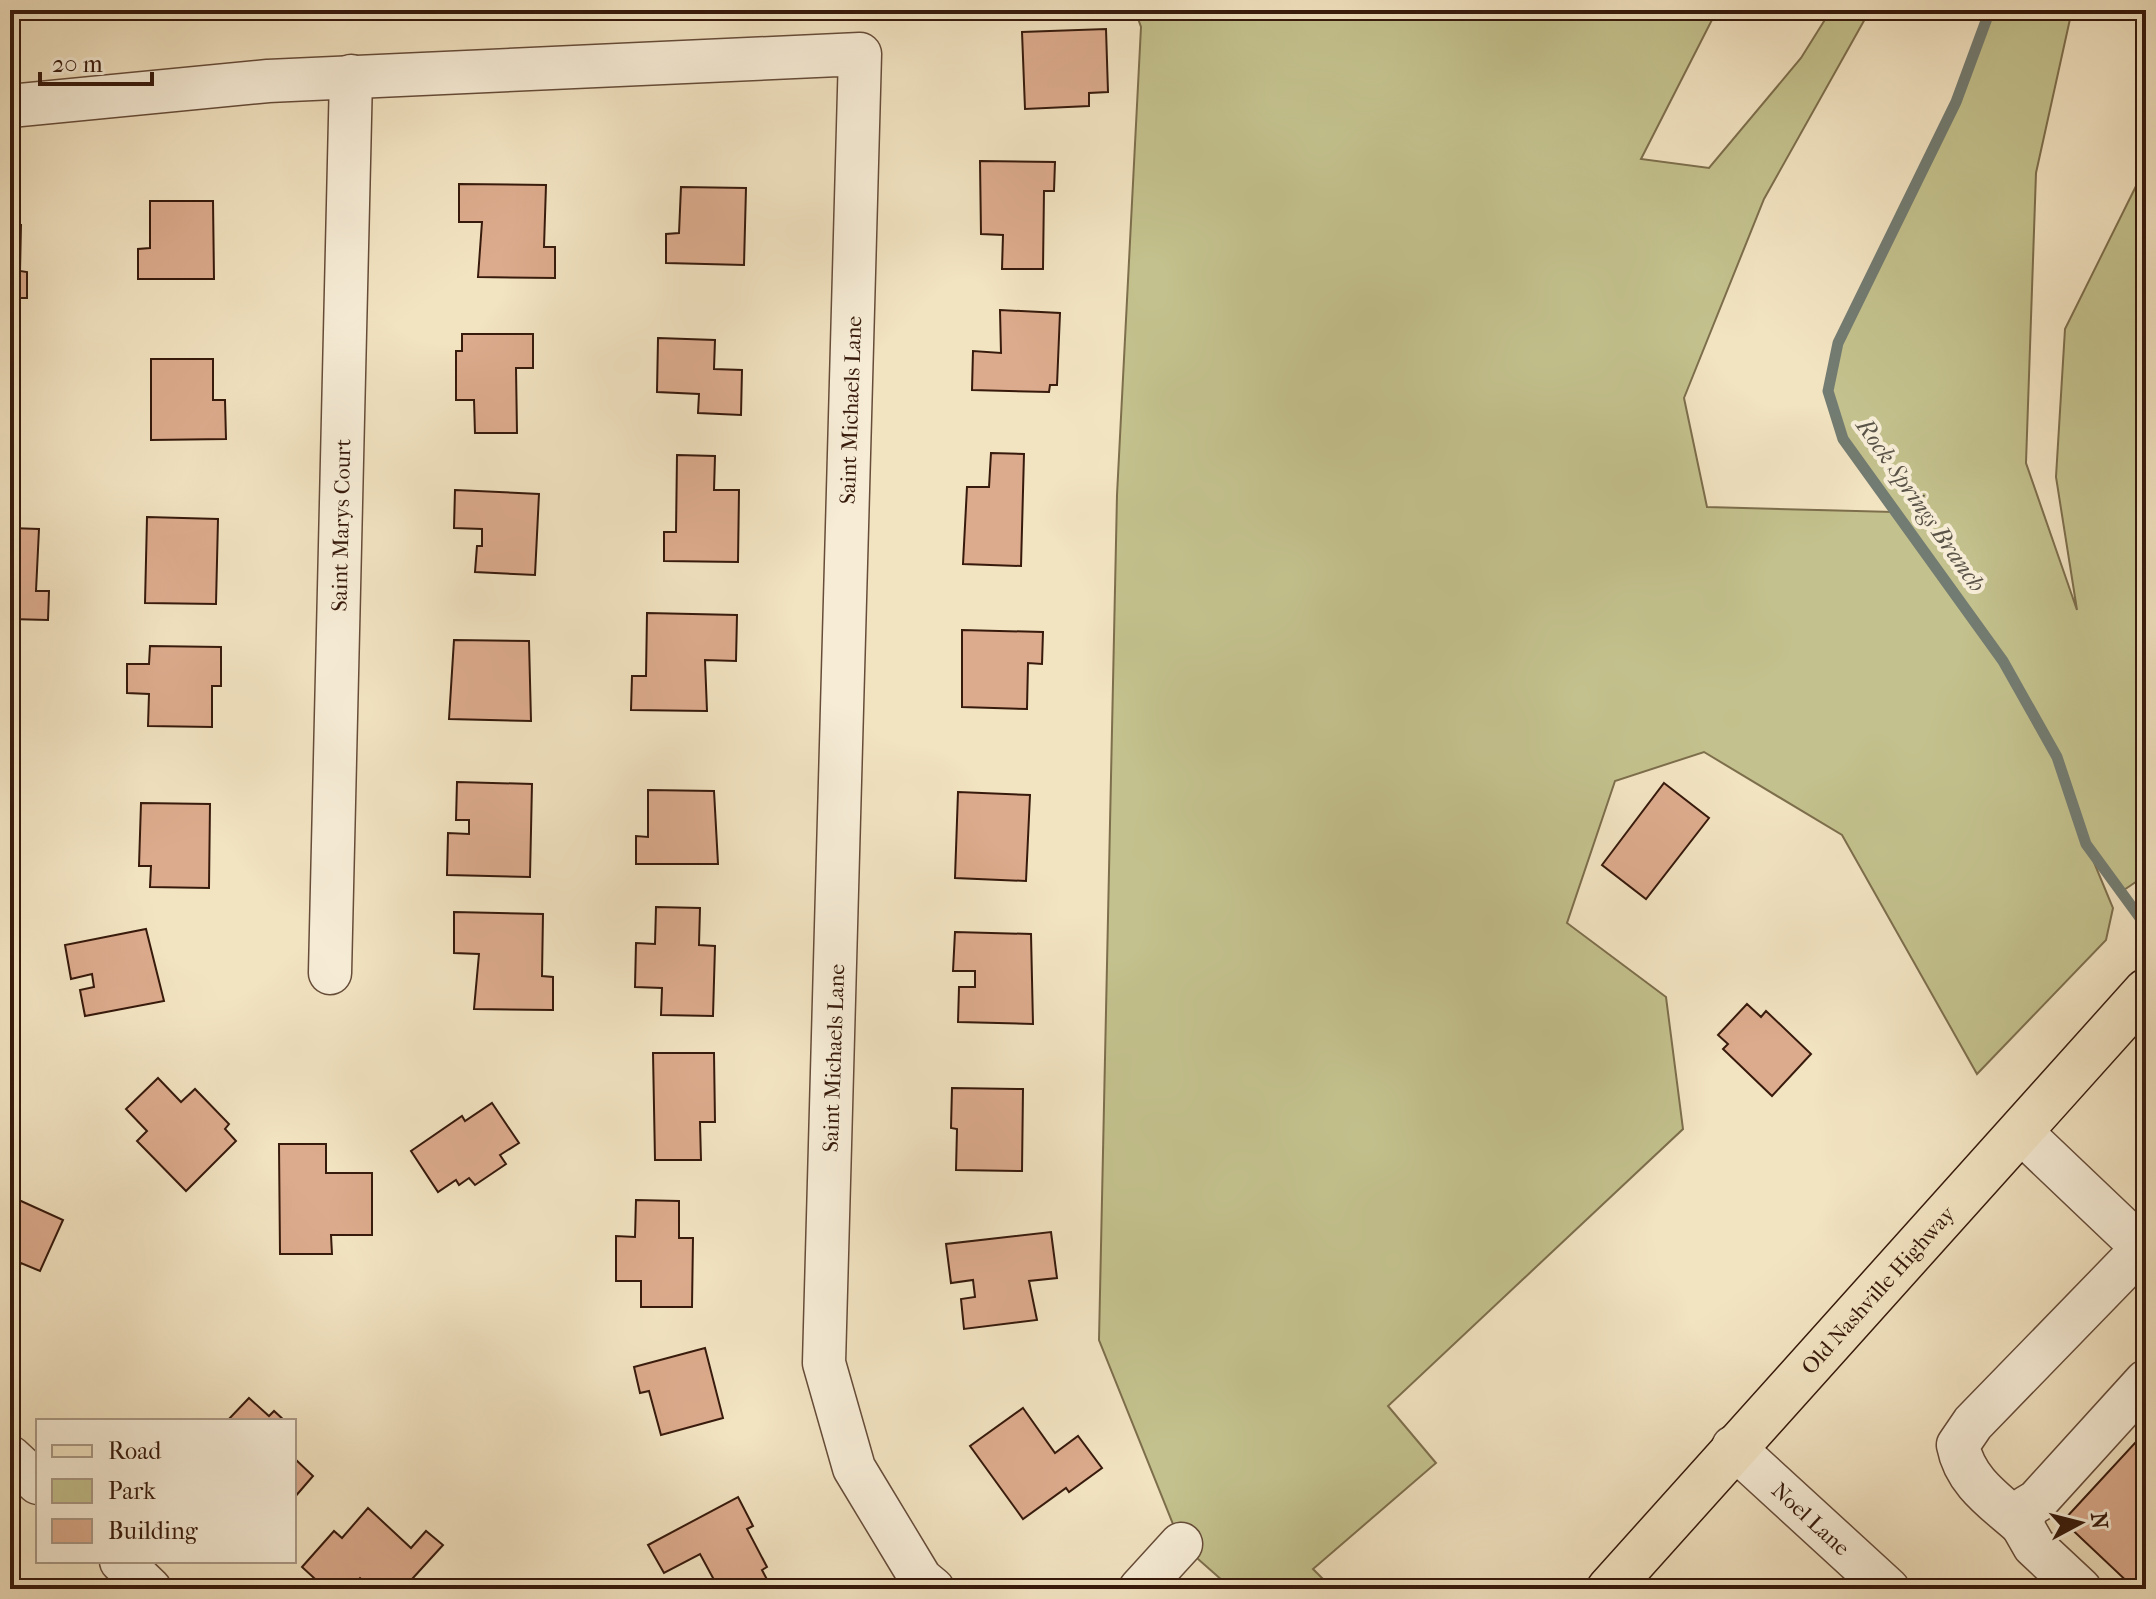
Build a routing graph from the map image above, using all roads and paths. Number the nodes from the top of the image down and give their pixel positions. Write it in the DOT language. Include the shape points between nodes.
graph roads {
  1 [pos="351,76"];
  2 [pos="10,106"];
  3 [pos="330,973"];
  4 [pos="2146,991"];
  5 [pos="2021,1132"];
  6 [pos="2144,1250"];
  7 [pos="2146,1381"];
  8 [pos="1733,1447"];
  9 [pos="10,1457"];
  10 [pos="36,1481"];
  11 [pos="2022,1525"];
  12 [pos="1181,1544"];
  13 [pos="123,1563"];
  14 [pos="150,1589"];
  15 [pos="933,1589"];
  16 [pos="1140,1589"];
  17 [pos="1609,1589"];
  18 [pos="1888,1589"];
  19 [pos="2080,1589"];
  1 -- 2 [label="street, Saint Michaels Lane"];
  1 -- 3 [label="street, Saint Marys Court"];
  1 -- 15 [label="street, Saint Michaels Lane" via="860,54 824,1363 854,1468 921,1579"];
  4 -- 5 [label="main road, Old Nashville Highway"];
  5 -- 6 [label="street"];
  5 -- 8 [label="main road, Old Nashville Highway"];
  6 -- 11 [label="street" via="1973,1423 1958,1445 1973,1481"];
  7 -- 11 [label="street" via="2027,1507"];
  8 -- 17 [label="main road, Old Nashville Highway"];
  8 -- 18 [label="street, Noel Lane"];
  9 -- 10 [label="street"];
  11 -- 19 [label="street" via="2034,1546"];
  12 -- 16 [label="street"];
  13 -- 14 [label="street"];
}
